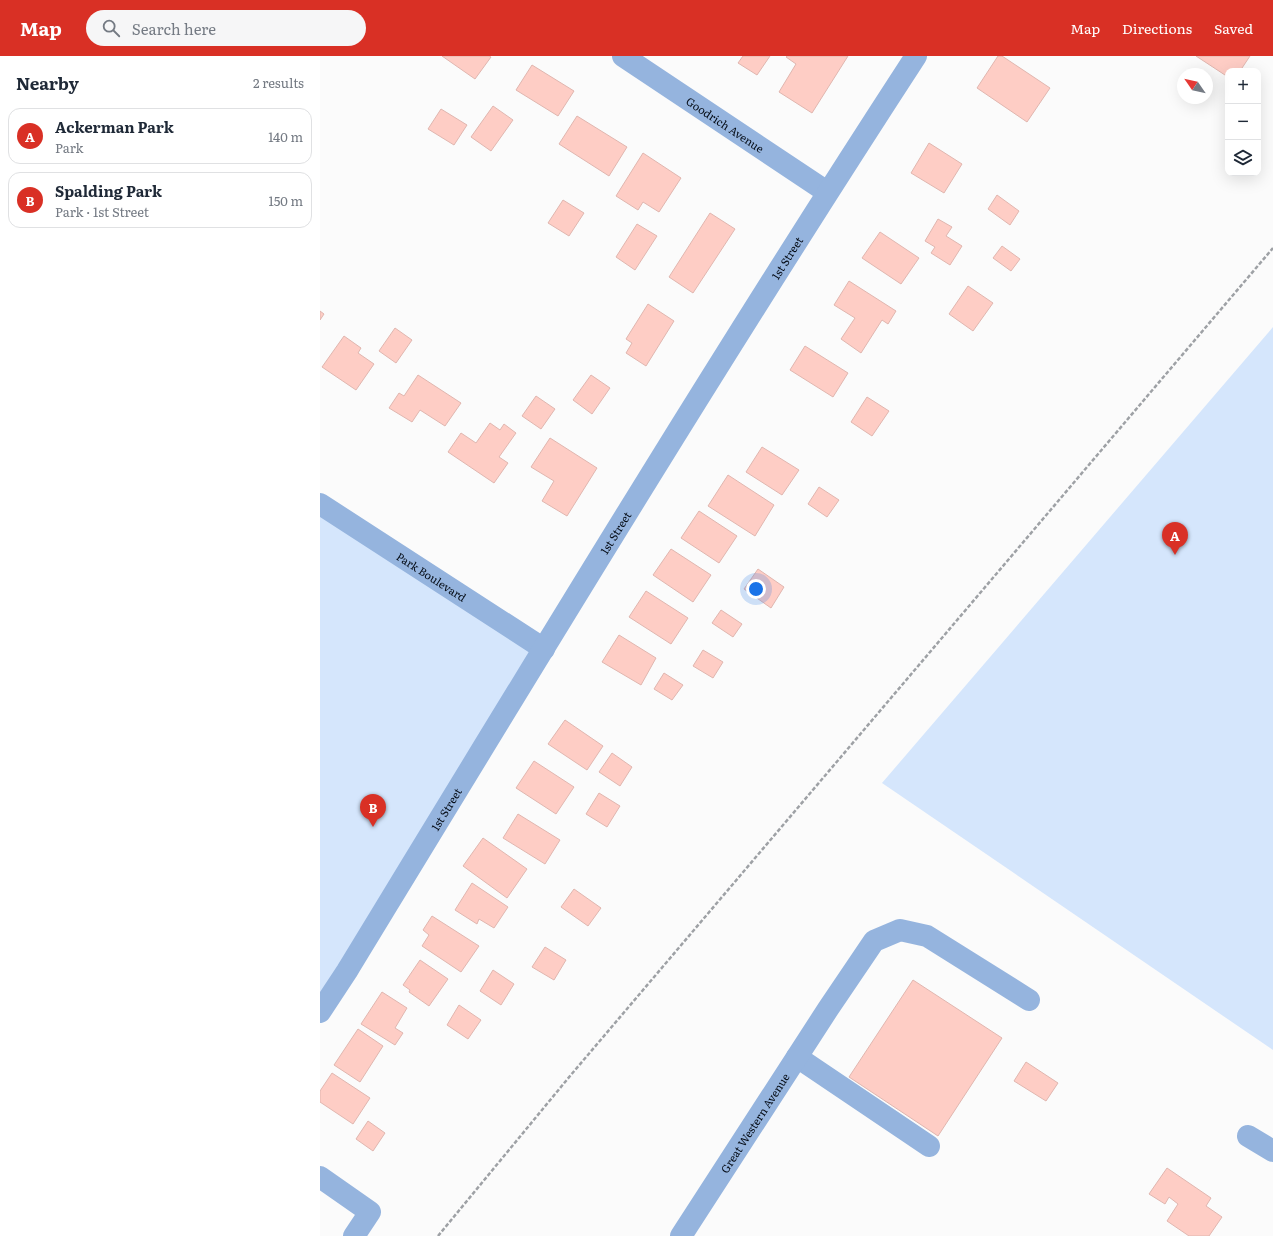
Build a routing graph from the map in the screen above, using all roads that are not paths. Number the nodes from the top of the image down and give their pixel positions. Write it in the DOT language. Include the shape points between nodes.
graph roads {
  1 [pos="623,56"];
  2 [pos="916,56"];
  3 [pos="827,192"];
  4 [pos="320,504"];
  5 [pos="544,649"];
  6 [pos="1029,1000"];
  7 [pos="320,1012"];
  8 [pos="797,1057"];
  9 [pos="1248,1136"];
  10 [pos="929,1146"];
  11 [pos="1273,1151"];
  12 [pos="320,1177"];
  13 [pos="354,1236"];
  14 [pos="681,1236"];
  1 -- 3 [label="street, Goodrich Avenue"];
  2 -- 3 [label="street, 1st Street"];
  3 -- 5 [label="street, 1st Street"];
  4 -- 5 [label="street, Park Boulevard"];
  5 -- 7 [label="street, 1st Street"];
  6 -- 8 [label="street, Great Western Avenue" via="928,936 900,930 874,941"];
  8 -- 10 [label="street"];
  8 -- 14 [label="street, Great Western Avenue"];
  9 -- 11 [label="street"];
  12 -- 13 [label="street" via="370,1212"];
}
